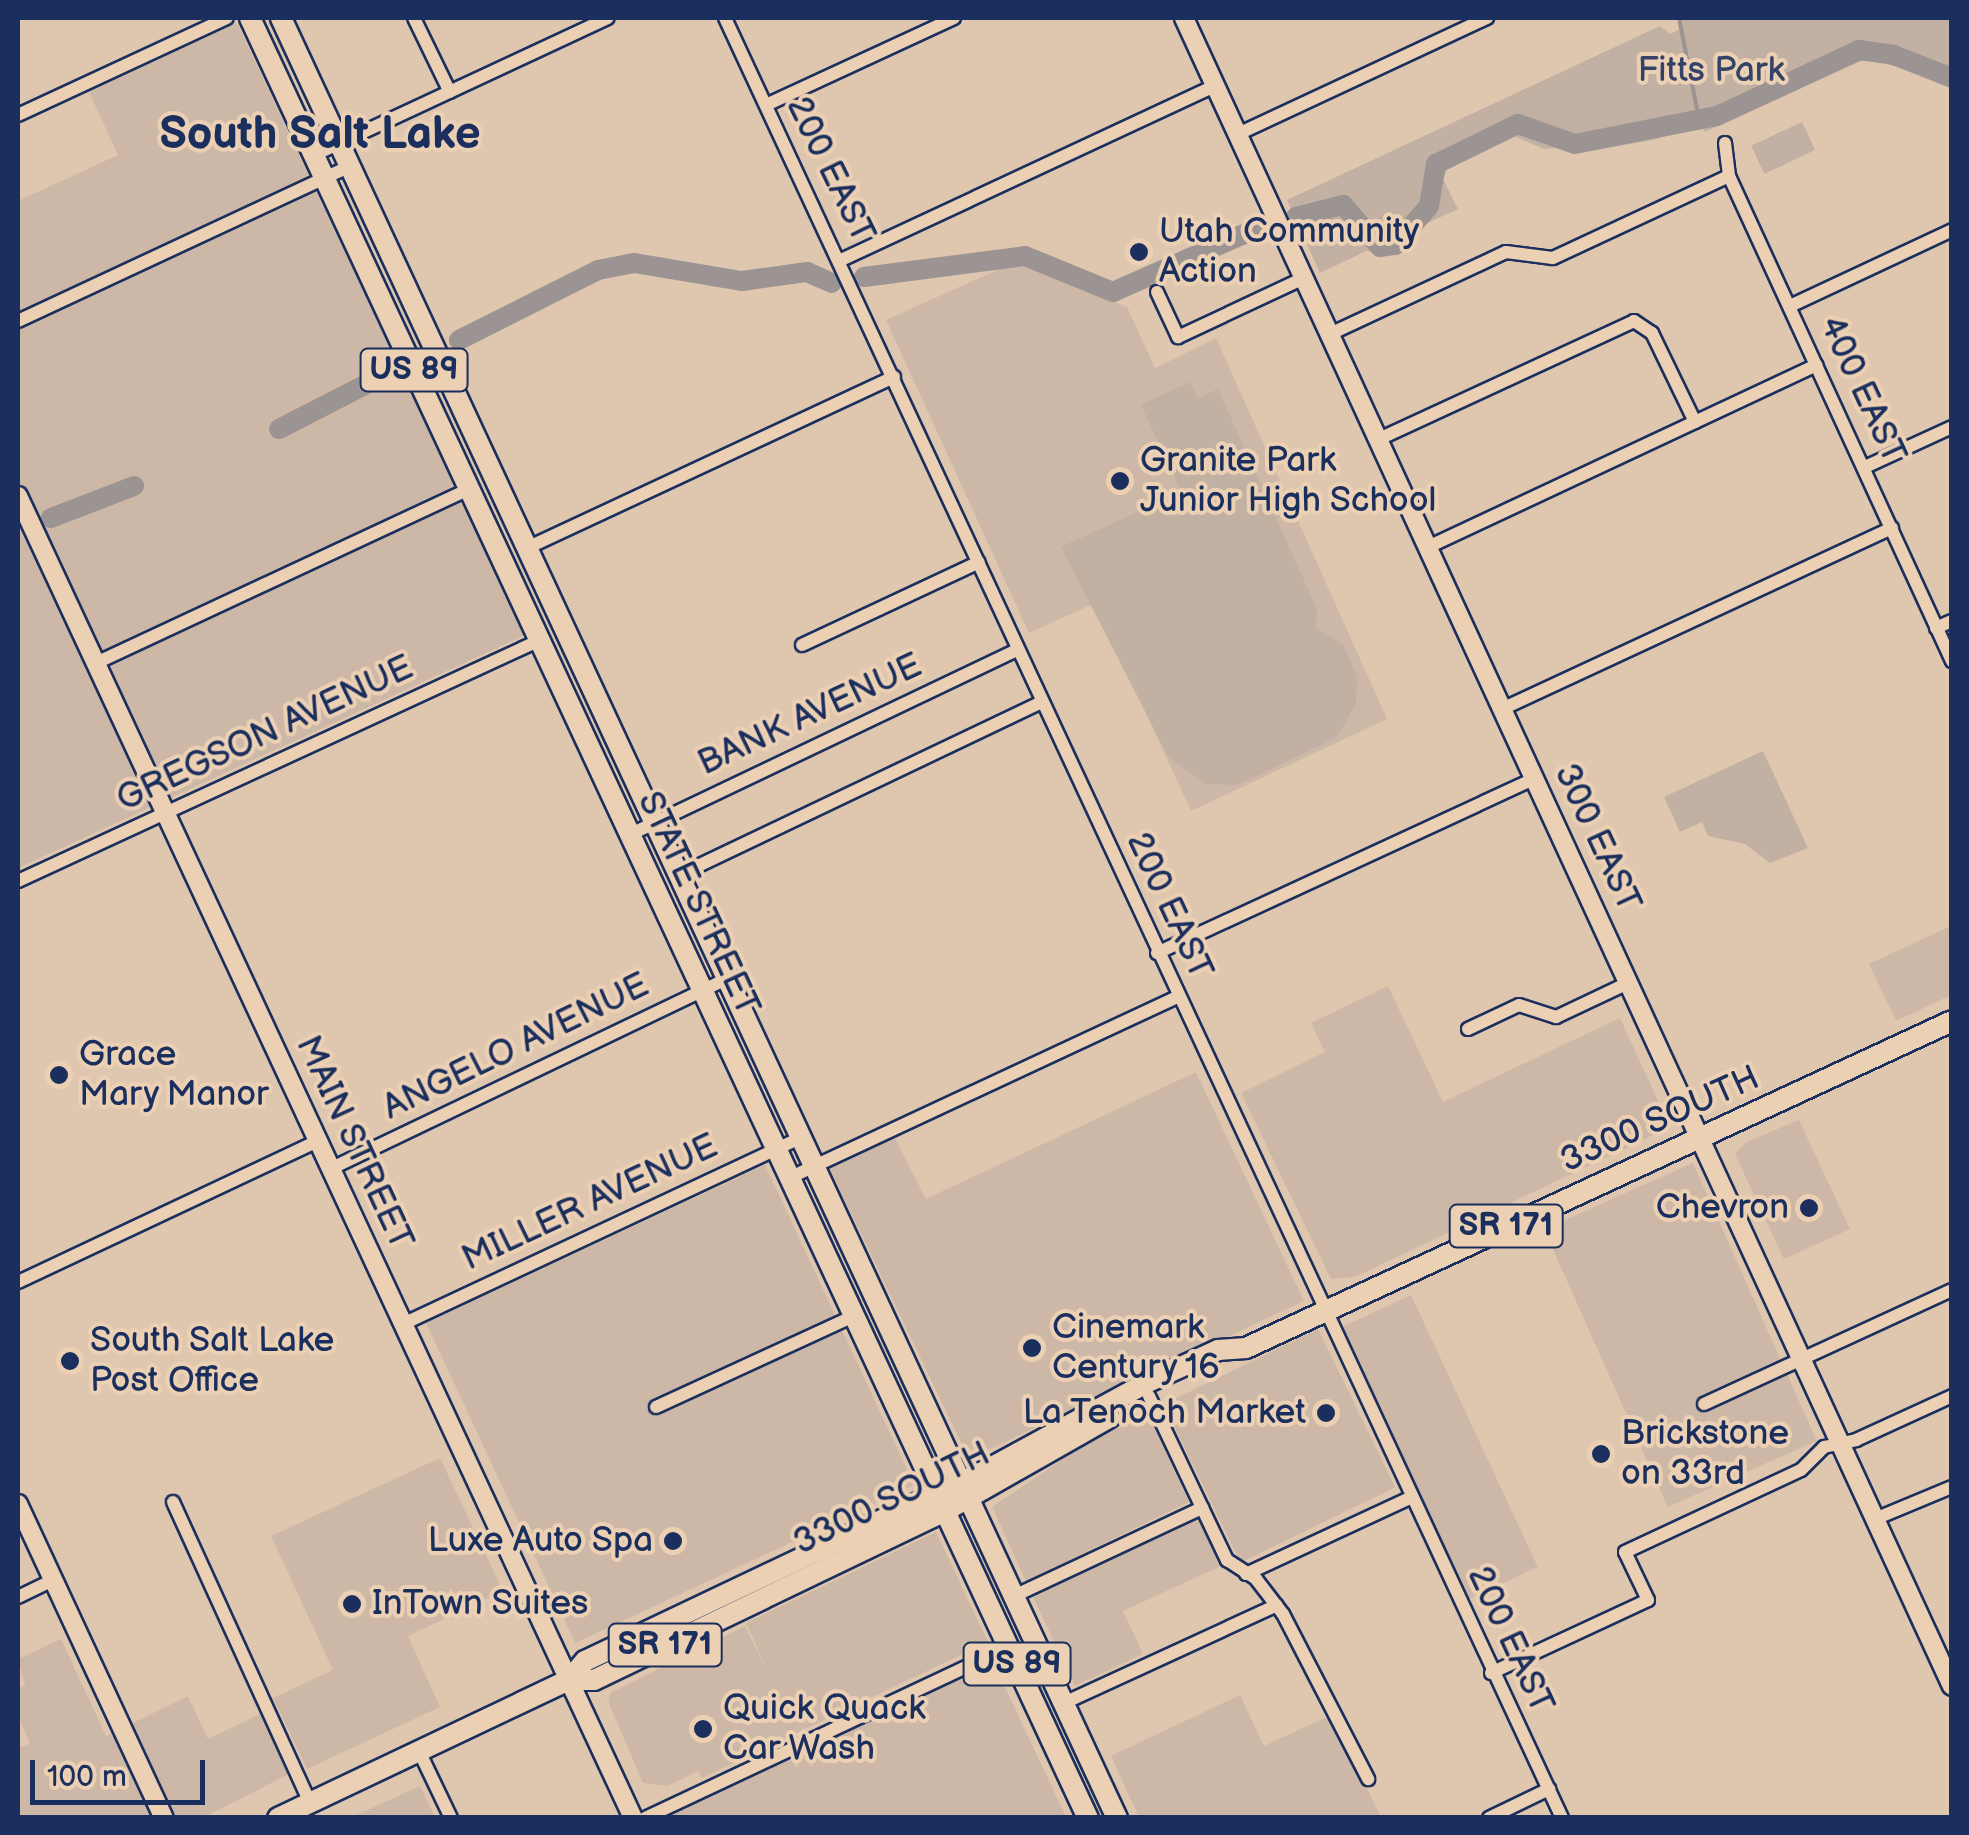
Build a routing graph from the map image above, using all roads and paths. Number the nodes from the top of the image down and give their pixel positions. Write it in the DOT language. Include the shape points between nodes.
graph roads {
  1 [pos="228,18"];
  2 [pos="250,18"];
  3 [pos="281,18"];
  4 [pos="414,18"];
  5 [pos="608,18"];
  6 [pos="725,18"];
  7 [pos="954,18"];
  8 [pos="1184,18"];
  9 [pos="1487,18"];
  10 [pos="1216,85"];
  11 [pos="450,92"];
  12 [pos="766,105"];
  13 [pos="18,115"];
  14 [pos="1238,134"];
  15 [pos="339,143"];
  16 [pos="1726,143"];
  17 [pos="314,154"];
  18 [pos="350,166"];
  19 [pos="1730,176"];
  20 [pos="324,178"];
  21 [pos="1952,230"];
  22 [pos="839,261"];
  23 [pos="1304,278"];
  24 [pos="1157,292"];
  25 [pos="1790,306"];
  26 [pos="18,320"];
  27 [pos="1330,334"];
  28 [pos="1817,365"];
  29 [pos="894,378"];
  30 [pos="1695,422"];
  31 [pos="1952,427"];
  32 [pos="1378,439"];
  33 [pos="1865,468"];
  34 [pos="469,489"];
  35 [pos="18,496"];
  36 [pos="1892,528"];
  37 [pos="526,548"];
  38 [pos="1428,548"];
  39 [pos="979,562"];
  40 [pos="1952,622"];
  41 [pos="1936,628"];
  42 [pos="538,641"];
  43 [pos="802,645"];
  44 [pos="1017,650"];
  45 [pos="1952,661"];
  46 [pos="96,664"];
  47 [pos="1042,702"];
  48 [pos="603,705"];
  49 [pos="1502,709"];
  50 [pos="1534,779"];
  51 [pos="164,814"];
  52 [pos="656,821"];
  53 [pos="629,836"];
  54 [pos="681,874"];
  55 [pos="18,882"];
  56 [pos="1157,953"];
  57 [pos="728,978"];
  58 [pos="1628,983"];
  59 [pos="702,991"];
  60 [pos="1178,998"];
  61 [pos="1952,1021"];
  62 [pos="1468,1029"];
  63 [pos="1698,1136"];
  64 [pos="802,1137"];
  65 [pos="317,1141"];
  66 [pos="775,1150"];
  67 [pos="816,1166"];
  68 [pos="330,1169"];
  69 [pos="788,1178"];
  70 [pos="18,1282"];
  71 [pos="1952,1290"];
  72 [pos="1323,1312"];
  73 [pos="854,1316"];
  74 [pos="403,1324"];
  75 [pos="1232,1350"];
  76 [pos="1802,1360"];
  77 [pos="1150,1396"];
  78 [pos="1952,1396"];
  79 [pos="1704,1404"];
  80 [pos="656,1408"];
  81 [pos="1841,1446"];
  82 [pos="1952,1486"];
  83 [pos="965,1490"];
  84 [pos="1412,1497"];
  85 [pos="173,1502"];
  86 [pos="941,1502"];
  87 [pos="18,1504"];
  88 [pos="1202,1508"];
  89 [pos="1875,1519"];
  90 [pos="1246,1574"];
  91 [pos="53,1580"];
  92 [pos="1014,1596"];
  93 [pos="18,1597"];
  94 [pos="1277,1605"];
  95 [pos="1008,1647"];
  96 [pos="1946,1661"];
  97 [pos="1492,1673"];
  98 [pos="569,1680"];
  99 [pos="1952,1686"];
  100 [pos="1064,1704"];
  101 [pos="419,1751"];
  102 [pos="1368,1779"];
  103 [pos="1549,1790"];
  104 [pos="310,1802"];
  105 [pos="164,1818"];
  106 [pos="278,1818"];
  107 [pos="450,1818"];
  108 [pos="634,1818"];
  109 [pos="645,1818"];
  110 [pos="1088,1818"];
  111 [pos="1117,1818"];
  112 [pos="1488,1818"];
  113 [pos="1562,1818"];
  1 -- 13 [label="street"];
  2 -- 17 [label="main road, STATE STREET / US 89"];
  3 -- 15 [label="main road, STATE STREET / US 89"];
  4 -- 11 [label="street"];
  5 -- 11 [label="street"];
  6 -- 12 [label="street, 200 EAST"];
  7 -- 12 [label="street"];
  8 -- 10 [label="street, 300 EAST"];
  9 -- 14 [label="street"];
  10 -- 14 [label="street, 300 EAST"];
  10 -- 22 [label="street"];
  11 -- 15 [label="street"];
  12 -- 22 [label="street, 200 EAST"];
  14 -- 23 [label="street, 300 EAST"];
  15 -- 17 [label="street"];
  15 -- 18 [label="main road, STATE STREET / US 89"];
  16 -- 19 [label="street, 400 EAST"];
  17 -- 20 [label="main road, STATE STREET / US 89"];
  18 -- 20 [label="street"];
  18 -- 37 [label="main road, STATE STREET / US 89"];
  19 -- 25 [label="street, 400 EAST"];
  19 -- 27 [label="street" via="1552,258 1506,252"];
  20 -- 26 [label="street"];
  20 -- 34 [label="main road, STATE STREET / US 89"];
  21 -- 25 [label="street"];
  22 -- 29 [label="street, 200 EAST"];
  23 -- 24 [label="street" via="1178,337"];
  23 -- 27 [label="street, 300 EAST"];
  25 -- 28 [label="street, 400 EAST"];
  27 -- 32 [label="street, 300 EAST"];
  28 -- 30 [label="street"];
  28 -- 33 [label="street, 400 EAST"];
  29 -- 37 [label="street"];
  29 -- 39 [label="street, 200 EAST"];
  30 -- 32 [label="street" via="1652,333 1634,321"];
  30 -- 38 [label="street"];
  31 -- 33 [label="street"];
  32 -- 38 [label="street, 300 EAST"];
  33 -- 36 [label="street, 400 EAST"];
  34 -- 42 [label="main road, STATE STREET / US 89"];
  34 -- 46 [label="street"];
  35 -- 46 [label="street, MAIN STREET"];
  36 -- 41 [label="street, 400 EAST"];
  36 -- 49 [label="street"];
  37 -- 48 [label="main road, STATE STREET / US 89"];
  38 -- 49 [label="street, 300 EAST"];
  39 -- 43 [label="street"];
  39 -- 44 [label="street, 200 EAST"];
  40 -- 41 [label="street"];
  41 -- 45 [label="street, 400 EAST"];
  42 -- 48 [label="main road" via="556,643 582,698"];
  42 -- 51 [label="street, GREGSON AVENUE"];
  42 -- 53 [label="main road, STATE STREET / US 89"];
  44 -- 47 [label="street, 200 EAST"];
  44 -- 52 [label="street, BANK AVENUE"];
  46 -- 51 [label="street, MAIN STREET"];
  47 -- 54 [label="street"];
  47 -- 56 [label="street, 200 EAST"];
  48 -- 52 [label="main road, STATE STREET / US 89"];
  49 -- 50 [label="street, 300 EAST"];
  50 -- 56 [label="street"];
  50 -- 58 [label="street, 300 EAST"];
  51 -- 55 [label="street, GREGSON AVENUE"];
  51 -- 65 [label="street, MAIN STREET"];
  52 -- 53 [label="street, BANK AVENUE"];
  52 -- 54 [label="main road, STATE STREET / US 89"];
  53 -- 59 [label="main road, STATE STREET / US 89"];
  54 -- 57 [label="main road, STATE STREET / US 89"];
  56 -- 60 [label="street, 200 EAST"];
  57 -- 59 [label="street, ANGELO AVENUE"];
  57 -- 64 [label="main road, STATE STREET / US 89"];
  58 -- 62 [label="street" via="1556,1017 1518,1006"];
  58 -- 63 [label="street, 300 EAST"];
  59 -- 66 [label="main road, STATE STREET / US 89"];
  59 -- 68 [label="street, ANGELO AVENUE"];
  60 -- 67 [label="street"];
  60 -- 72 [label="street, 200 EAST"];
  61 -- 63 [label="main road, 3300 SOUTH / SR 171"];
  63 -- 72 [label="main road, 3300 SOUTH / SR 171"];
  63 -- 76 [label="street, 300 EAST"];
  64 -- 66 [label="street, MILLER AVENUE"];
  64 -- 67 [label="main road, STATE STREET / US 89"];
  65 -- 68 [label="street, MAIN STREET"];
  65 -- 70 [label="street"];
  66 -- 69 [label="main road, STATE STREET / US 89"];
  66 -- 74 [label="street, MILLER AVENUE"];
  67 -- 69 [label="street"];
  67 -- 83 [label="main road, STATE STREET / US 89"];
  68 -- 74 [label="street, MAIN STREET"];
  69 -- 73 [label="main road, STATE STREET / US 89"];
  71 -- 76 [label="street"];
  72 -- 75 [label="main road, 3300 SOUTH / SR 171"];
  72 -- 84 [label="street, 200 EAST"];
  73 -- 80 [label="street"];
  73 -- 86 [label="main road, STATE STREET / US 89"];
  74 -- 98 [label="street, MAIN STREET"];
  75 -- 77 [label="main road, 3300 SOUTH / SR 171"];
  75 -- 83 [label="main road, 3300 SOUTH / SR 171" via="1146,1384"];
  76 -- 79 [label="street"];
  76 -- 81 [label="street, 300 EAST"];
  77 -- 83 [label="main road, 3300 SOUTH / SR 171"];
  77 -- 88 [label="street"];
  78 -- 81 [label="street"];
  81 -- 89 [label="street, 300 EAST"];
  81 -- 97 [label="street" via="1824,1448 1801,1470 1625,1552 1648,1600"];
  82 -- 89 [label="street"];
  83 -- 86 [label="main road, 3300 SOUTH / SR 171"];
  83 -- 92 [label="main road, STATE STREET / US 89"];
  84 -- 90 [label="street"];
  84 -- 97 [label="street, 200 EAST"];
  85 -- 104 [label="street"];
  86 -- 95 [label="main road, STATE STREET / US 89"];
  86 -- 98 [label="main road, 3300 SOUTH / SR 171" via="594,1680"];
  87 -- 91 [label="street"];
  88 -- 90 [label="street" via="1228,1560"];
  88 -- 92 [label="street"];
  89 -- 96 [label="street, 300 EAST"];
  90 -- 94 [label="street"];
  91 -- 93 [label="street"];
  91 -- 105 [label="street"];
  92 -- 100 [label="main road, STATE STREET / US 89"];
  94 -- 100 [label="street"];
  94 -- 102 [label="street"];
  95 -- 109 [label="street"];
  95 -- 110 [label="main road, STATE STREET / US 89"];
  96 -- 99 [label="street, 300 EAST"];
  97 -- 103 [label="street, 200 EAST"];
  98 -- 101 [label="main road, 3300 SOUTH / SR 171"];
  98 -- 108 [label="street, MAIN STREET"];
  100 -- 111 [label="main road, STATE STREET / US 89"];
  101 -- 104 [label="main road, 3300 SOUTH / SR 171"];
  101 -- 107 [label="street"];
  103 -- 112 [label="street"];
  103 -- 113 [label="street, 200 EAST"];
  104 -- 106 [label="main road, 3300 SOUTH / SR 171"];
}
